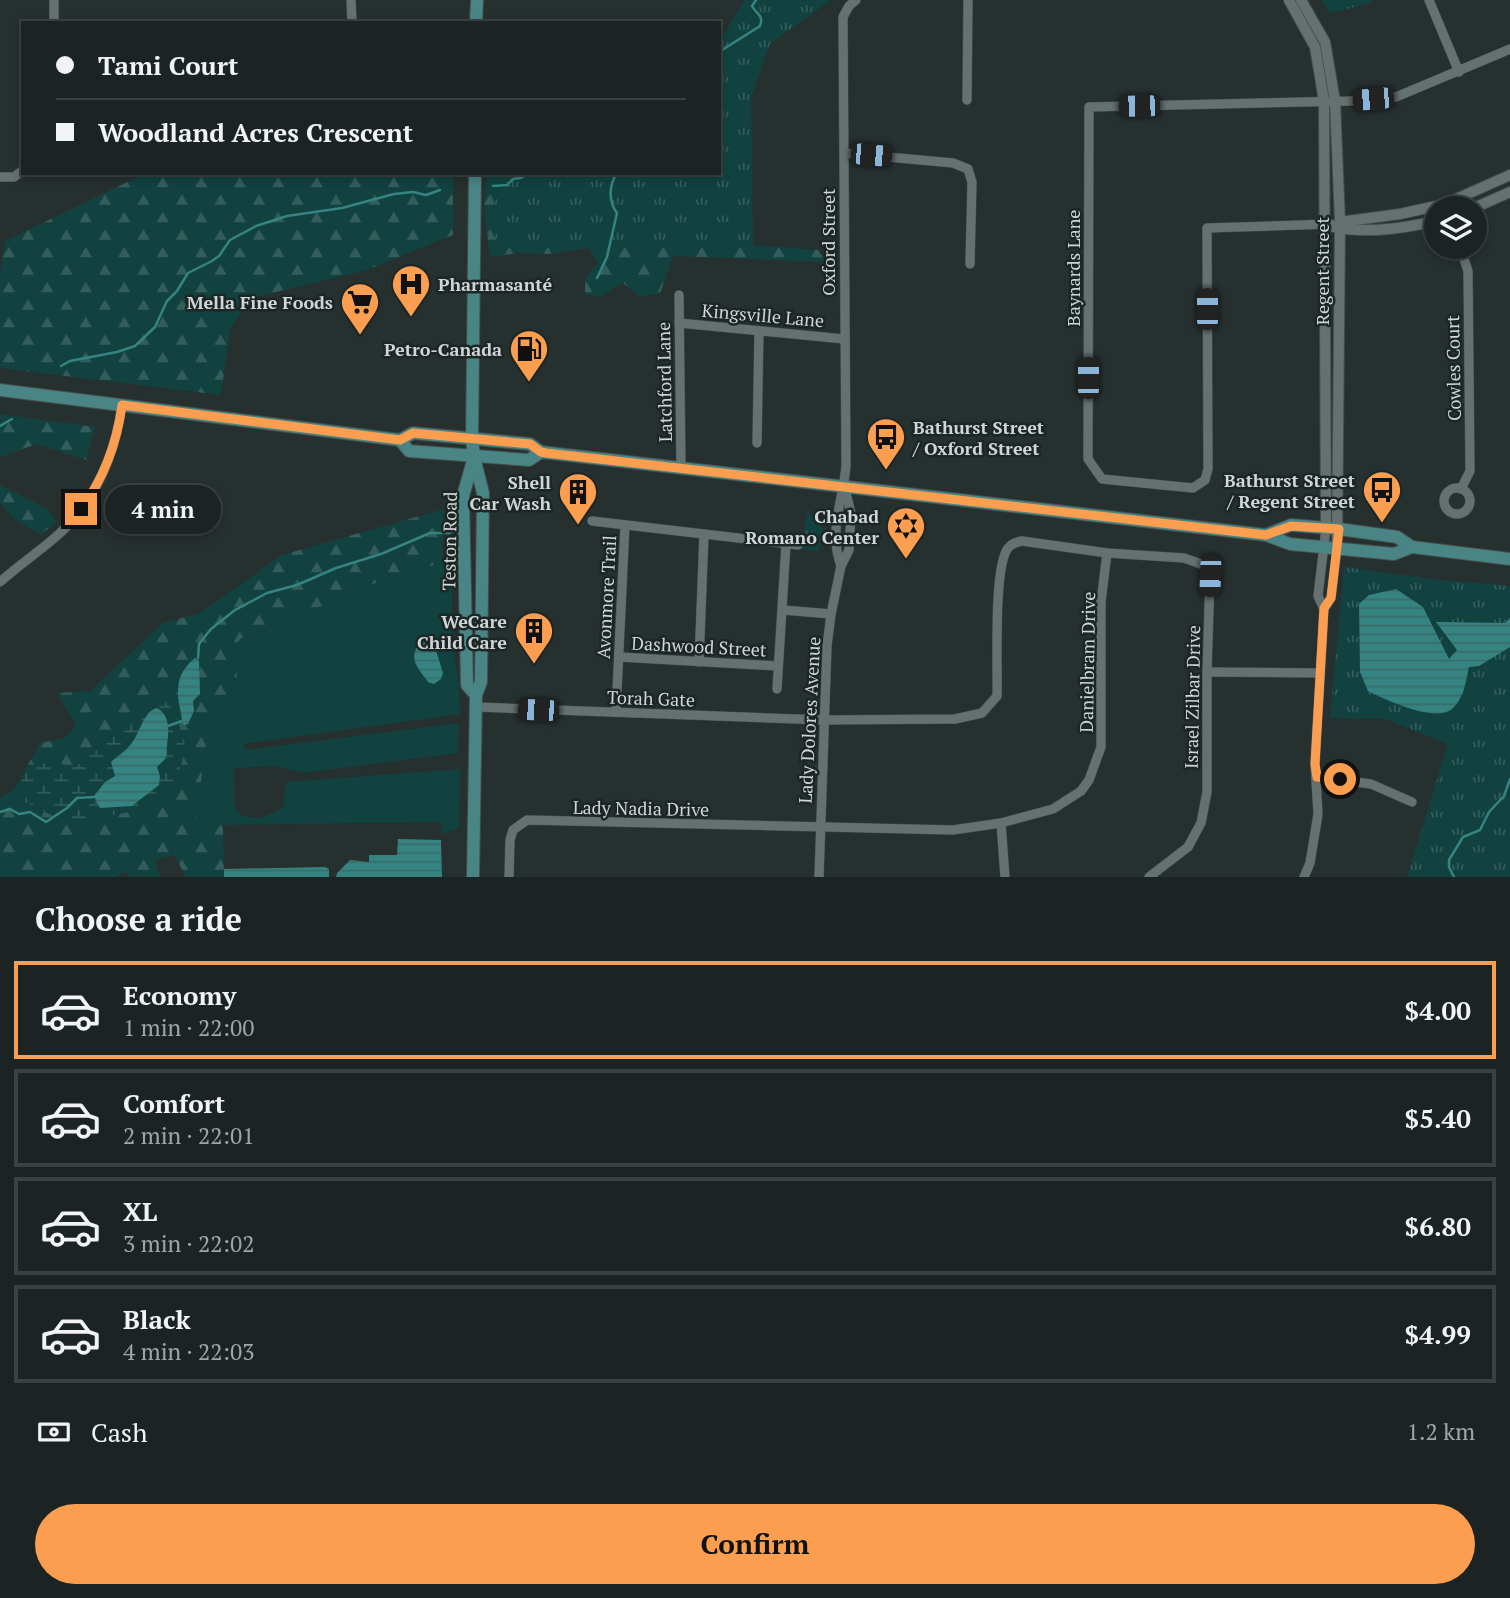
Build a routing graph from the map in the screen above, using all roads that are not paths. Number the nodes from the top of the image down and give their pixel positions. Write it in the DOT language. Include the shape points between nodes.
graph roads {
  1 [pos="54,0"];
  2 [pos="351,0"];
  3 [pos="477,0"];
  4 [pos="856,0"];
  5 [pos="968,0"];
  6 [pos="1289,0"];
  7 [pos="1301,0"];
  8 [pos="1429,0"];
  9 [pos="54,21"];
  10 [pos="352,21"];
  11 [pos="476,21"];
  12 [pos="1510,49"];
  13 [pos="1459,72"];
  14 [pos="967,100"];
  15 [pos="1330,101"];
  16 [pos="844,153"];
  17 [pos="21,172"];
  18 [pos="475,175"];
  19 [pos="1510,175"];
  20 [pos="0,177"];
  21 [pos="1510,192"];
  22 [pos="1467,196"];
  23 [pos="1487,202"];
  24 [pos="1424,210"];
  25 [pos="1424,224"];
  26 [pos="1325,225"];
  27 [pos="1340,225"];
  28 [pos="1464,259"];
  29 [pos="970,264"];
  30 [pos="679,295"];
  31 [pos="679,323"];
  32 [pos="759,331"];
  33 [pos="844,339"];
  34 [pos="0,390"];
  35 [pos="122,405"];
  36 [pos="472,439"];
  37 [pos="400,440"];
  38 [pos="757,443"];
  39 [pos="541,452"];
  40 [pos="474,457"];
  41 [pos="681,468"];
  42 [pos="844,488"];
  43 [pos="1461,489"];
  44 [pos="592,521"];
  45 [pos="625,525"];
  46 [pos="1332,528"];
  47 [pos="704,534"];
  48 [pos="1266,535"];
  49 [pos="786,544"];
  50 [pos="798,545"];
  51 [pos="1412,547"];
  52 [pos="1330,548"];
  53 [pos="1107,553"];
  54 [pos="1510,559"];
  55 [pos="0,582"];
  56 [pos="783,610"];
  57 [pos="831,614"];
  58 [pos="619,657"];
  59 [pos="699,662"];
  60 [pos="778,666"];
  61 [pos="1207,672"];
  62 [pos="1320,673"];
  63 [pos="777,690"];
  64 [pos="476,701"];
  65 [pos="616,712"];
  66 [pos="824,720"];
  67 [pos="1317,777"];
  68 [pos="1412,802"];
  69 [pos="1001,823"];
  70 [pos="819,826"];
  71 [pos="473,877"];
  72 [pos="509,877"];
  73 [pos="819,877"];
  74 [pos="1005,877"];
  75 [pos="1149,877"];
  76 [pos="1304,877"];
  1 -- 9 [label="street"];
  2 -- 10 [label="street"];
  3 -- 11 [label="main road"];
  4 -- 16 [label="street, Oxford Street" via="843,17"];
  5 -- 14 [label="street"];
  6 -- 15 [label="street, Regent Street" via="1315,47"];
  7 -- 15 [label="street, Regent Street" via="1325,43"];
  8 -- 13 [label="street"];
  12 -- 13 [label="street"];
  13 -- 15 [label="street" via="1396,97"];
  15 -- 26 [label="street, Regent Street"];
  15 -- 26 [label="street, Baynards Lane" via="1089,107 1088,459 1102,479 1193,488 1205,480 1207,229"];
  15 -- 27 [label="street, Regent Street"];
  16 -- 29 [label="street" via="953,163 968,169 972,182"];
  16 -- 33 [label="street, Oxford Street"];
  17 -- 20 [label="street" via="14,177"];
  18 -- 36 [label="main road"];
  19 -- 22 [label="street"];
  21 -- 23 [label="street"];
  24 -- 27 [label="street"];
  25 -- 27 [label="street" via="1403,228"];
  26 -- 27 [label="street"];
  26 -- 46 [label="street, Regent Street"];
  27 -- 46 [label="street, Regent Street"];
  28 -- 43 [label="street, Cowles Court" via="1468,271 1470,471"];
  30 -- 31 [label="street, Latchford Lane"];
  31 -- 32 [label="street, Kingsville Lane"];
  31 -- 41 [label="street, Latchford Lane"];
  32 -- 33 [label="street, Kingsville Lane"];
  32 -- 38 [label="street"];
  33 -- 42 [label="street, Oxford Street"];
  34 -- 35 [label="main road"];
  35 -- 37 [label="main road"];
  35 -- 55 [label="street" via="106,467 90,496 57,536"];
  36 -- 37 [label="main road" via="413,433"];
  36 -- 39 [label="main road" via="530,444"];
  36 -- 40 [label="main road"];
  37 -- 40 [label="main road" via="409,451"];
  39 -- 40 [label="main road" via="529,460"];
  39 -- 41 [label="main road"];
  40 -- 64 [label="main road, Teston Road" via="484,493 481,682"];
  40 -- 64 [label="main road, Teston Road" via="463,496 467,685"];
  41 -- 42 [label="main road"];
  42 -- 48 [label="main road"];
  42 -- 57 [label="street, Lady Dolores Avenue" via="851,513 849,550"];
  44 -- 45 [label="street"];
  45 -- 47 [label="street"];
  45 -- 58 [label="street, Avonmore Trail"];
  46 -- 48 [label="main road" via="1291,526"];
  46 -- 51 [label="main road" via="1397,537"];
  46 -- 52 [label="street, Regent Street"];
  47 -- 49 [label="street"];
  47 -- 59 [label="street"];
  48 -- 52 [label="main road" via="1290,544"];
  49 -- 50 [label="street"];
  49 -- 56 [label="street"];
  51 -- 52 [label="main road" via="1394,554"];
  51 -- 54 [label="main road"];
  52 -- 62 [label="street" via="1318,596 1324,608"];
  53 -- 61 [label="street, Israel Zilbar Drive" via="1184,558 1208,569"];
  53 -- 66 [label="street, Israel Zilbar Drive" via="1022,541 1006,549 1000,577 997,696 982,713 955,719"];
  53 -- 69 [label="street, Danielbram Drive" via="1101,602 1101,747 1097,761 1089,780 1071,799 1054,809"];
  56 -- 57 [label="street"];
  56 -- 60 [label="street"];
  57 -- 66 [label="street, Lady Dolores Avenue"];
  58 -- 59 [label="street, Dashwood Street"];
  58 -- 65 [label="street, Avonmore Trail"];
  59 -- 60 [label="street, Dashwood Street"];
  60 -- 63 [label="street"];
  61 -- 62 [label="street"];
  61 -- 75 [label="street, Israel Zilbar Drive" via="1206,792 1201,823 1188,847"];
  62 -- 67 [label="street"];
  64 -- 65 [label="street, Torah Gate"];
  64 -- 71 [label="main road, Teston Road"];
  65 -- 66 [label="street, Torah Gate"];
  66 -- 70 [label="street, Lady Dolores Avenue"];
  67 -- 68 [label="street" via="1371,784"];
  67 -- 76 [label="street" via="1318,814"];
  69 -- 70 [label="street, Danielbram Drive" via="953,830"];
  69 -- 74 [label="street"];
  70 -- 72 [label="street, Lady Nadia Drive" via="527,820 513,830"];
  70 -- 73 [label="street, Lady Dolores Avenue"];
}
